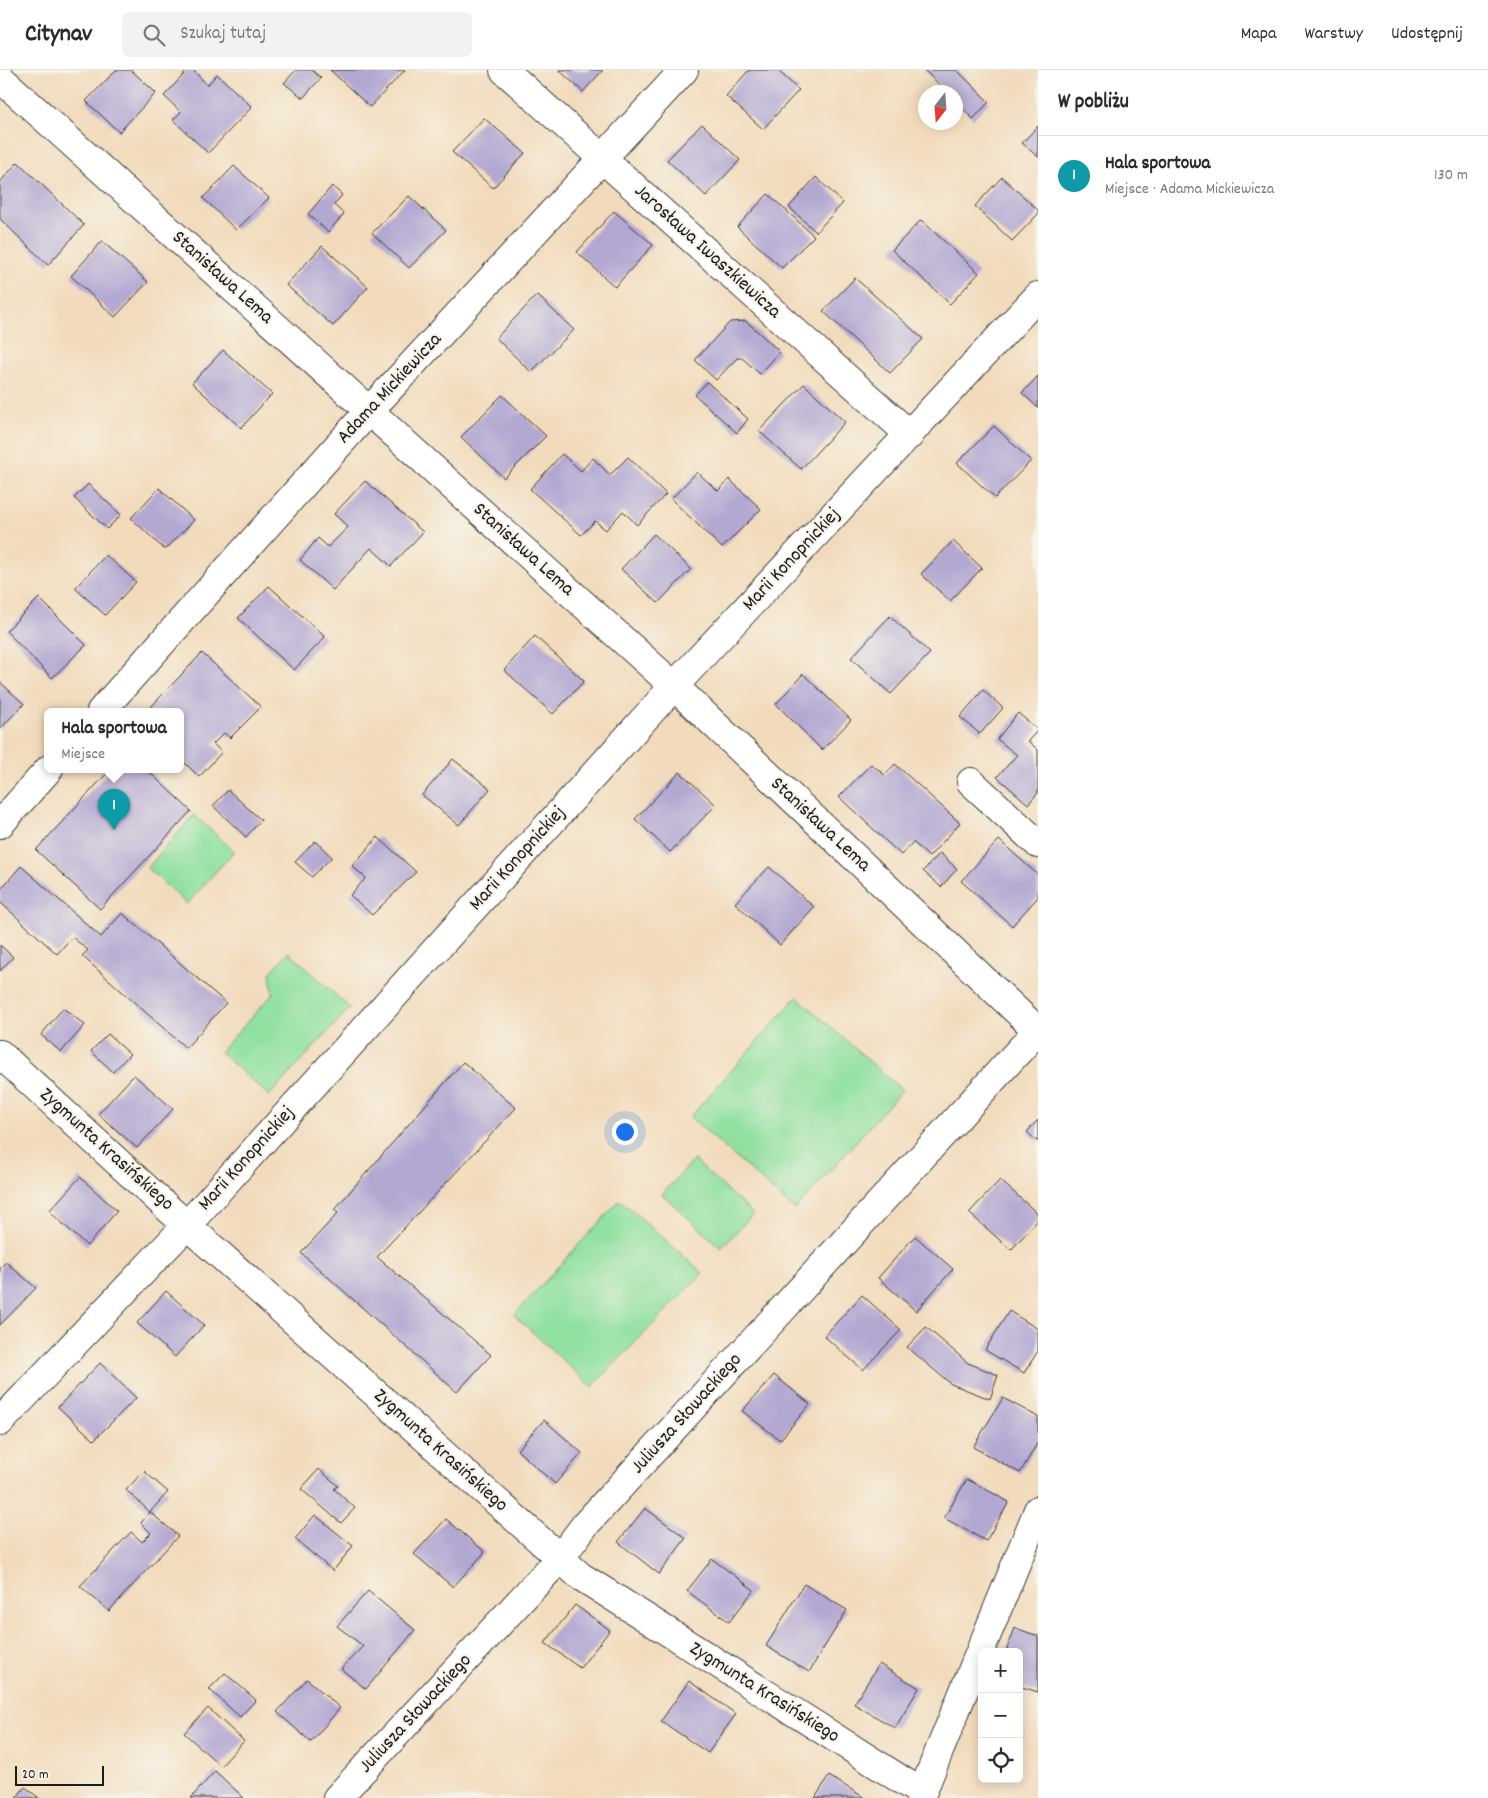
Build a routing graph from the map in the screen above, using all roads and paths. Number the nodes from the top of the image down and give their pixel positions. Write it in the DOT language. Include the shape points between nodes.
graph roads {
  1 [pos="504,70"];
  2 [pos="684,70"];
  3 [pos="0,78"];
  4 [pos="603,159"];
  5 [pos="1038,296"];
  6 [pos="369,411"];
  7 [pos="910,435"];
  8 [pos="674,686"];
  9 [pos="104,708"];
  10 [pos="45,773"];
  11 [pos="971,782"];
  12 [pos="0,824"];
  13 [pos="1038,844"];
  14 [pos="1038,1031"];
  15 [pos="0,1054"];
  16 [pos="187,1225"];
  17 [pos="0,1422"];
  18 [pos="1038,1510"];
  19 [pos="560,1558"];
  20 [pos="921,1796"];
  21 [pos="337,1798"];
  1 -- 4 [label="street, Jarosława Iwaszkiewicza"];
  2 -- 4 [label="street, Adama Mickiewicza"];
  3 -- 6 [label="street, Stanisława Lema"];
  4 -- 6 [label="street, Adama Mickiewicza"];
  4 -- 7 [label="street, Jarosława Iwaszkiewicza"];
  5 -- 7 [label="street, Marii Konopnickiej"];
  6 -- 8 [label="street, Stanisława Lema"];
  6 -- 9 [label="street, Adama Mickiewicza"];
  7 -- 8 [label="street, Marii Konopnickiej"];
  8 -- 14 [label="street, Stanisława Lema"];
  8 -- 16 [label="street, Marii Konopnickiej"];
  10 -- 12 [label="street"];
  11 -- 13 [label="street"];
  14 -- 19 [label="street, Juliusza Słowackiego" via="585,1525"];
  15 -- 16 [label="street, Zygmunta Krasińskiego"];
  16 -- 17 [label="street, Marii Konopnickiej"];
  16 -- 19 [label="street, Zygmunta Krasińskiego"];
  18 -- 20 [label="street"];
  19 -- 20 [label="street, Zygmunta Krasińskiego" via="580,1576"];
  19 -- 21 [label="street, Juliusza Słowackiego"];
}
